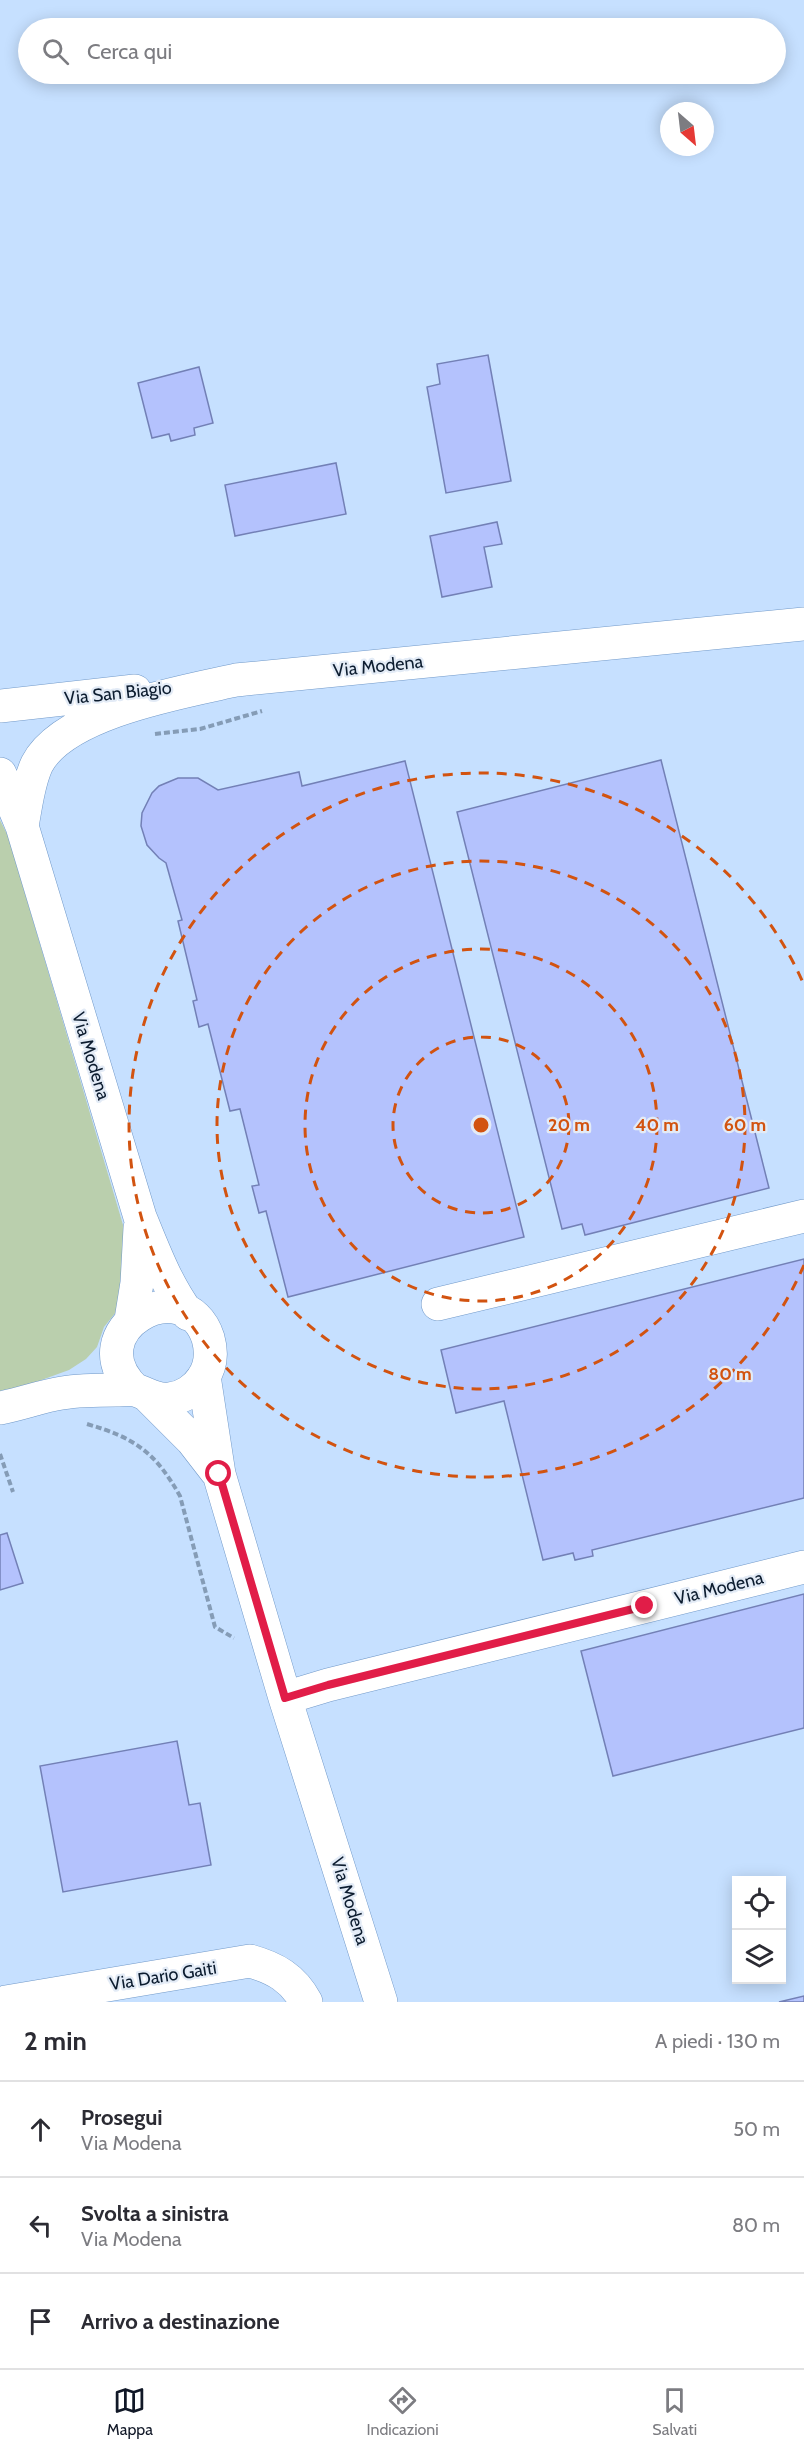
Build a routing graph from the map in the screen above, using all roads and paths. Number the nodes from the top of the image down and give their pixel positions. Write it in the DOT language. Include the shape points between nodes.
graph roads {
  1 [pos="804,624"];
  2 [pos="236,680"];
  3 [pos="0,706"];
  4 [pos="271,708"];
  5 [pos="146,734"];
  6 [pos="0,774"];
  7 [pos="22,826"];
  8 [pos="804,1216"];
  9 [pos="140,1217"];
  10 [pos="438,1304"];
  11 [pos="188,1314"];
  12 [pos="125,1331"];
  13 [pos="204,1376"];
  14 [pos="61,1393"];
  15 [pos="142,1393"];
  16 [pos="0,1408"];
  17 [pos="86,1423"];
  18 [pos="0,1454"];
  19 [pos="219,1474"];
  20 [pos="13,1492"];
  21 [pos="804,1567"];
  22 [pos="268,1639"];
  23 [pos="285,1698"];
  24 [pos="6,2002"];
  25 [pos="306,2002"];
  26 [pos="381,2002"];
  1 -- 2 [label="street, Via Modena"];
  2 -- 3 [label="street, Via San Biagio"];
  2 -- 7 [label="street, Via Modena" via="124,708 56,741 33,774"];
  4 -- 5 [label="path" via="200,729"];
  6 -- 7 [label="street, Via Modena"];
  7 -- 9 [label="street, Via Modena"];
  8 -- 10 [label="street"];
  9 -- 11 [label="street, Via Modena" via="160,1268"];
  9 -- 12 [label="street, Via Modena" via="137,1283"];
  11 -- 12 [label="street" via="155,1307 146,1310"];
  11 -- 13 [label="street, Via Modena" via="201,1325 208,1341 210,1359"];
  12 -- 14 [label="street"];
  12 -- 15 [label="street, Via Modena" via="118,1364 124,1377"];
  13 -- 15 [label="street" via="195,1388 180,1396 169,1399"];
  13 -- 19 [label="street, Via Modena"];
  14 -- 15 [label="street"];
  14 -- 16 [label="street"];
  15 -- 19 [label="street, Via Modena" via="192,1440"];
  17 -- 22 [label="path" via="135,1443 169,1477 180,1496 215,1627 231,1638"];
  18 -- 20 [label="path"];
  19 -- 22 [label="street, Via Modena"];
  21 -- 23 [label="street, Via Modena"];
  22 -- 23 [label="street, Via Modena"];
  23 -- 26 [label="street, Via Modena"];
  24 -- 25 [label="street, Via Dario Gaiti" via="250,1961 289,1978"];
}
